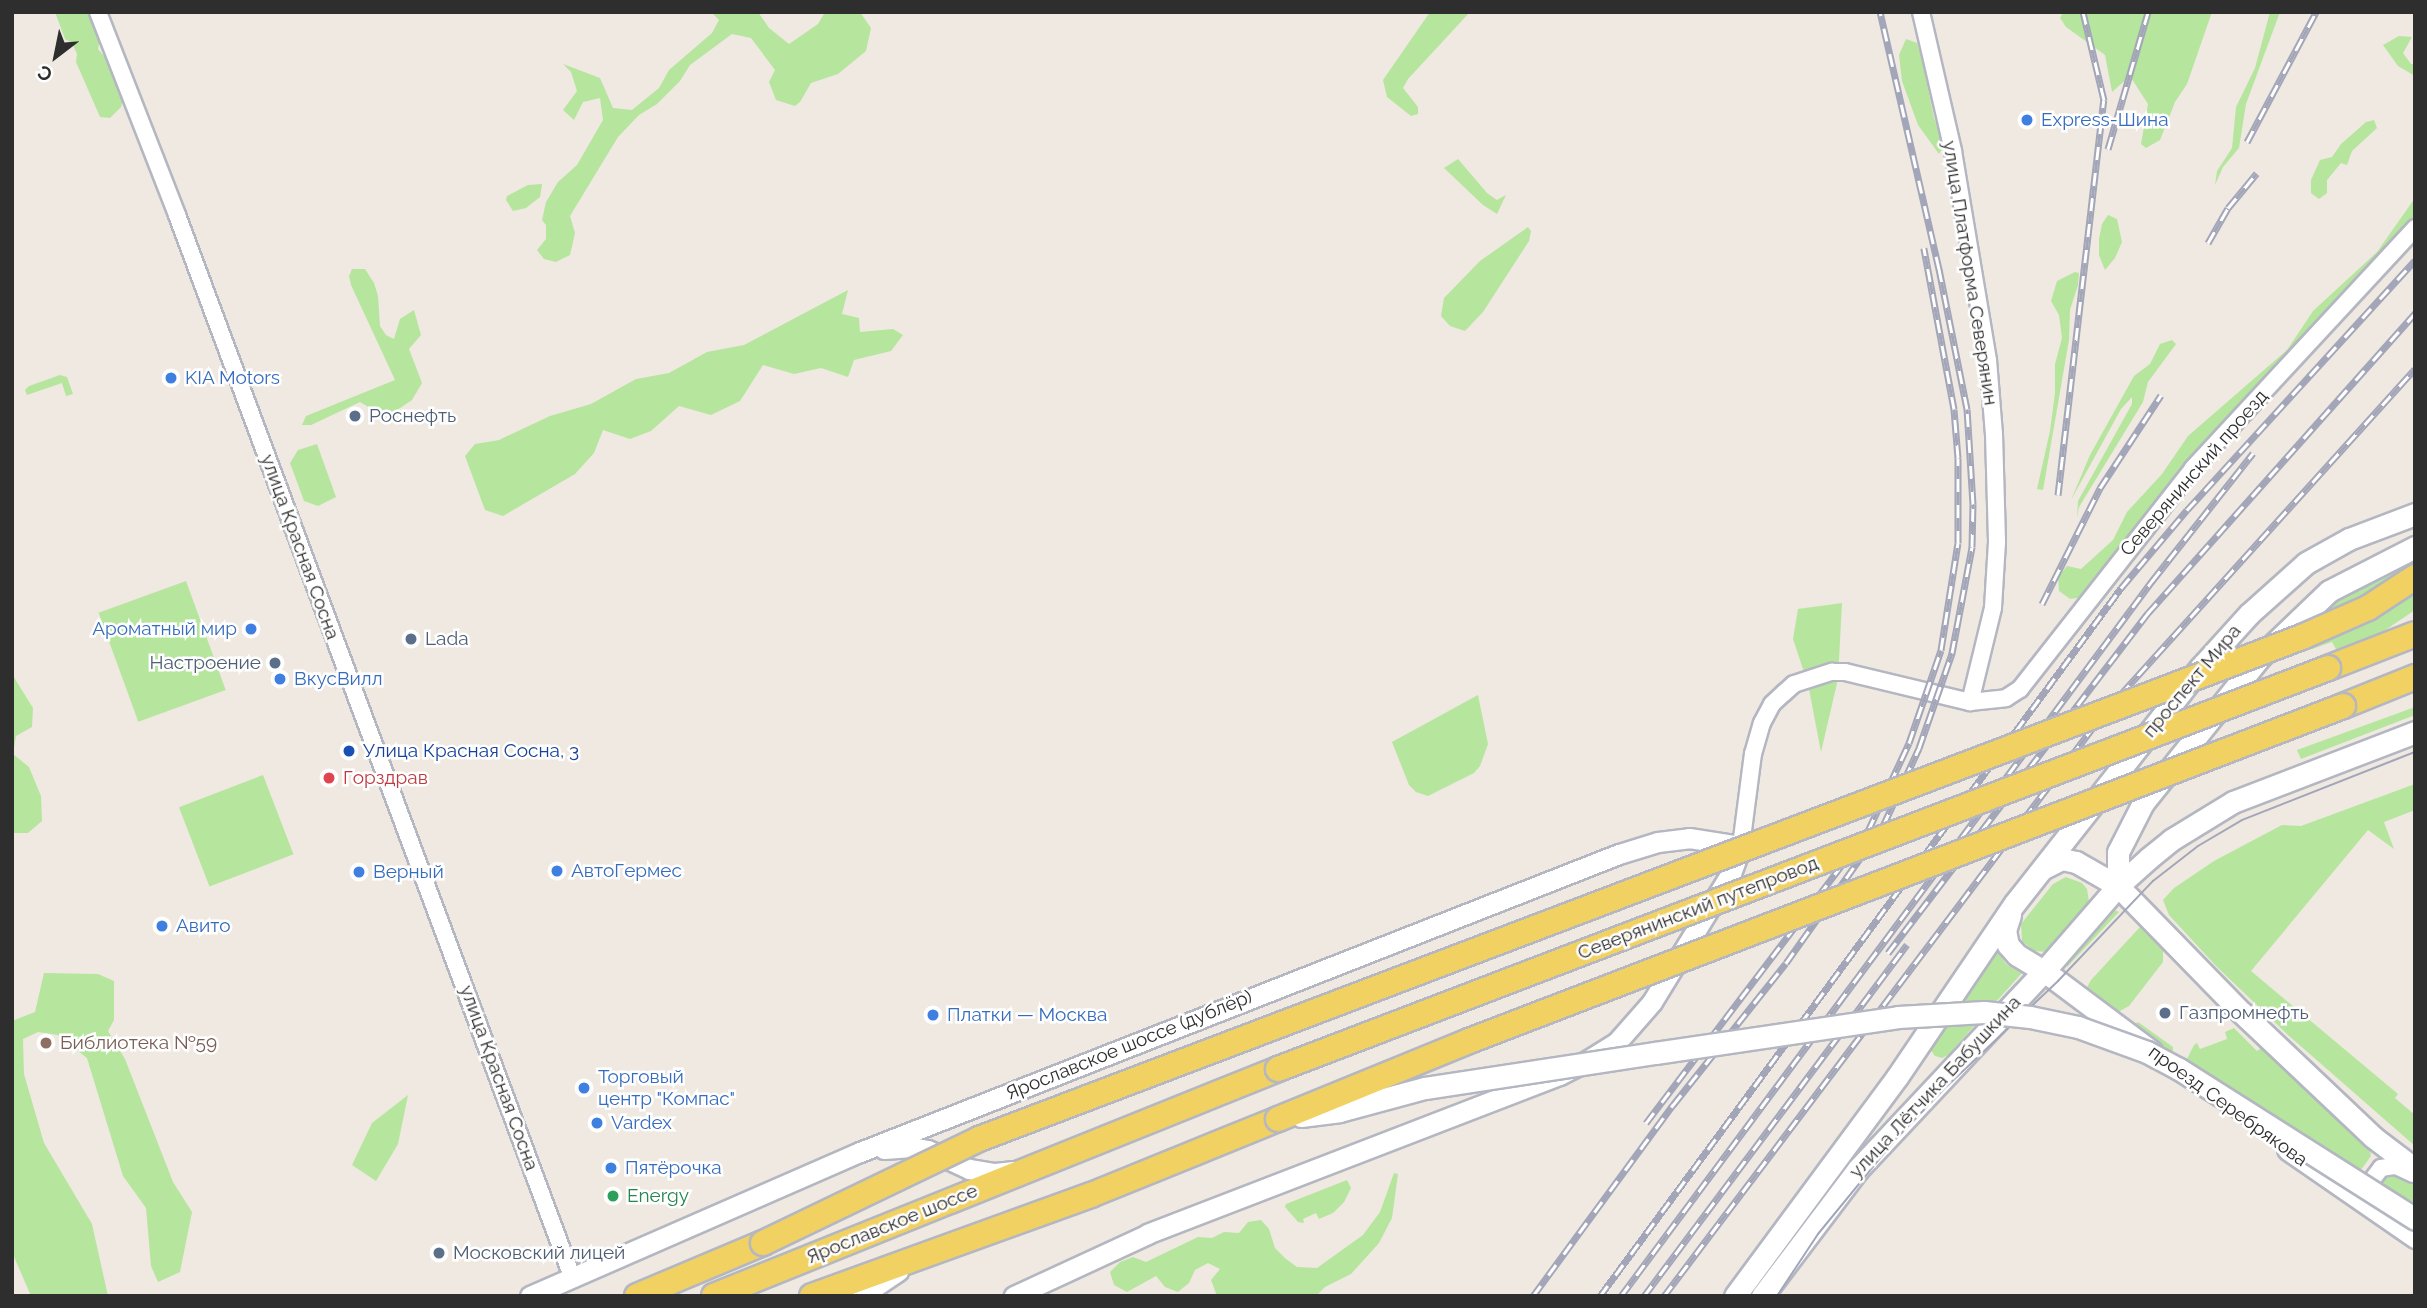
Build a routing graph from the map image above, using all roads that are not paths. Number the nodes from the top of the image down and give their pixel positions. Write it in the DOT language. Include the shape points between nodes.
graph roads {
  1 [pos="98,12"];
  2 [pos="1922,12"];
  3 [pos="2415,228"];
  4 [pos="2415,514"];
  5 [pos="2415,547"];
  6 [pos="2415,577"];
  7 [pos="2415,635"];
  8 [pos="2415,677"];
  9 [pos="1970,702"];
  10 [pos="2415,732"];
  11 [pos="1743,837"];
  12 [pos="2044,867"];
  13 [pos="2118,886"];
  14 [pos="2015,904"];
  15 [pos="2044,971"];
  16 [pos="1278,1119"];
  17 [pos="860,1152"];
  18 [pos="1070,1153"];
  19 [pos="1029,1169"];
  20 [pos="2415,1169"];
  21 [pos="2415,1176"];
  22 [pos="2415,1219"];
  23 [pos="2390,1222"];
  24 [pos="2415,1237"];
  25 [pos="573,1279"];
  26 [pos="864,1285"];
  27 [pos="530,1296"];
  28 [pos="637,1296"];
  29 [pos="714,1296"];
  30 [pos="812,1296"];
  31 [pos="833,1296"];
  32 [pos="1014,1296"];
  33 [pos="1735,1296"];
  34 [pos="1762,1296"];
  1 -- 25 [label="street, улица Красная Сосна"];
  2 -- 9 [label="street, улица Платформа Северянин" via="1953,151 1988,360 1994,434 1997,542 1993,608"];
  3 -- 9 [label="street, Северянинский проезд" via="2193,468 2020,689 2006,698"];
  4 -- 12 [label="main road, проспект Мира" via="2322,553 2249,614 2201,667"];
  5 -- 13 [label="main road" via="2329,591 2260,657 2143,803 2118,852"];
  6 -- 28 [label="main road, bridge" via="2368,608 2302,637 979,1139 763,1243"];
  7 -- 18 [label="main road, Северянинский путепровод, bridge" via="1291,1064"];
  8 -- 16 [label="main road, bridge"];
  9 -- 11 [label="street, Северянинский проезд" via="1846,672 1794,684 1772,704 1762,723 1747,785"];
  10 -- 13 [label="main road, улица Лётчика Бабушкина" via="2233,803 2171,840"];
  11 -- 17 [label="street, Ярославское шоссе (дублёр)" via="1658,842 1619,854"];
  11 -- 32 [label="street" via="1731,873 1652,1002 1617,1042 1559,1075 1147,1234"];
  12 -- 13 [label="main road" via="2062,859 2076,862"];
  12 -- 14 [label="main road, проспект Мира"];
  13 -- 15 [label="main road, улица Лётчика Бабушкина"];
  13 -- 20 [label="main road" via="2241,1012 2374,1137"];
  14 -- 15 [label="main road, проезд Серебрякова" via="2005,930 2008,945"];
  14 -- 33 [label="main road, улица Лётчика Бабушкина" via="1897,1077"];
  15 -- 23 [label="main road, проезд Серебрякова"];
  15 -- 34 [label="main road, улица Лётчика Бабушкина" via="1858,1169"];
  16 -- 22 [label="main road, bridge" via="1339,1111 1424,1088 1898,1017 1983,1012 2078,1027 2147,1052"];
  16 -- 26 [label="main road, Ярославское шоссе" via="1091,1195 913,1260"];
  17 -- 19 [label="street" via="912,1147 969,1169"];
  17 -- 25 [label="street, Ярославское шоссе (дублёр)"];
  18 -- 19 [label="main road, Ярославское шоссе"];
  19 -- 29 [label="main road, Ярославское шоссе"];
  21 -- 23 [label="street" via="2388,1166 2372,1177 2369,1196"];
  23 -- 24 [label="main road, проезд Серебрякова"];
  25 -- 27 [label="street, Ярославское шоссе (дублёр)"];
  26 -- 30 [label="main road, Ярославское шоссе"];
  26 -- 31 [label="street"];
}
